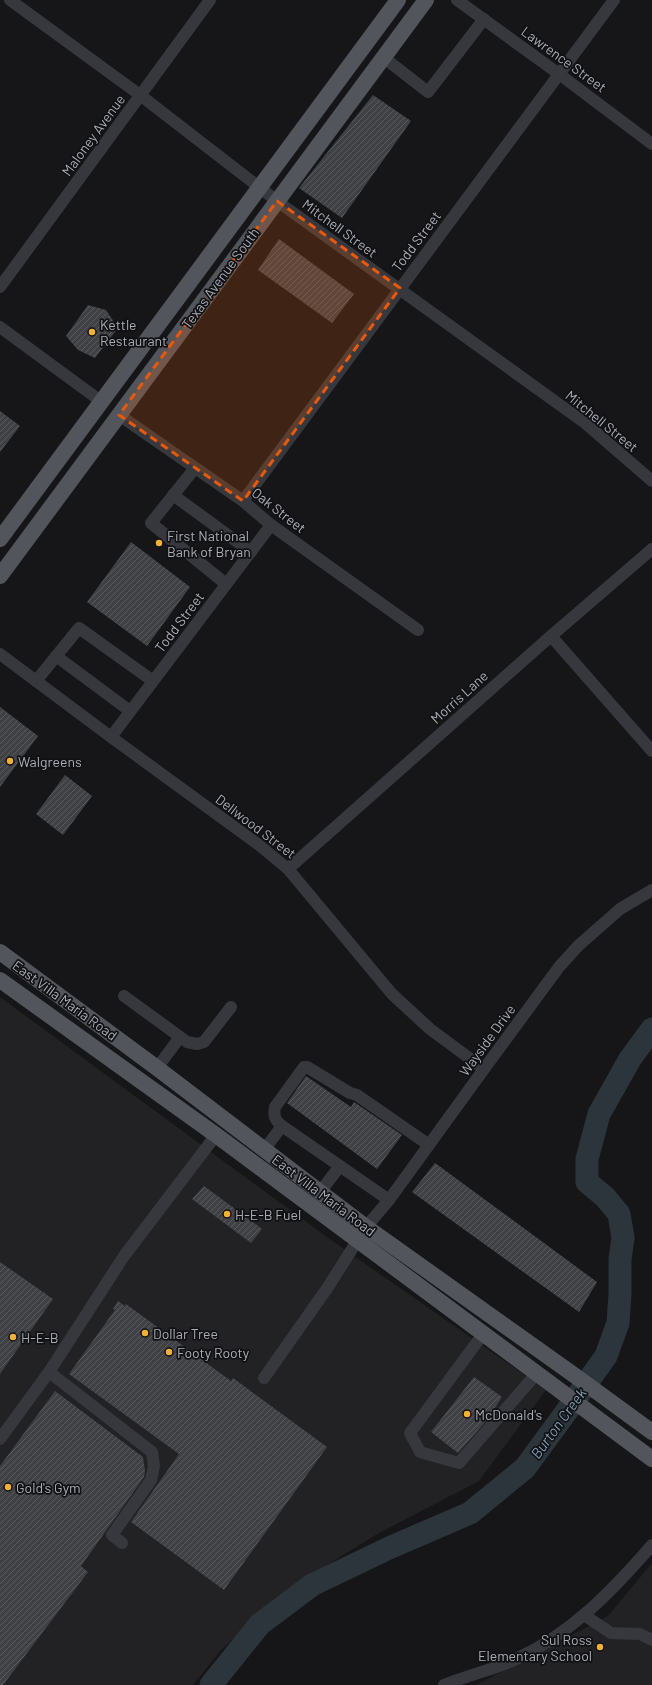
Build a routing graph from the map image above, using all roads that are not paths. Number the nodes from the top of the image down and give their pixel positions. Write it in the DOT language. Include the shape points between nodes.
graph roads {
  1 [pos="10,0"];
  2 [pos="210,0"];
  3 [pos="398,0"];
  4 [pos="426,0"];
  5 [pos="457,0"];
  6 [pos="614,0"];
  7 [pos="484,20"];
  8 [pos="383,57"];
  9 [pos="559,74"];
  10 [pos="140,96"];
  11 [pos="652,144"];
  12 [pos="260,188"];
  13 [pos="277,201"];
  14 [pos="0,287"];
  15 [pos="400,288"];
  16 [pos="0,327"];
  17 [pos="102,402"];
  18 [pos="119,415"];
  19 [pos="195,468"];
  20 [pos="652,481"];
  21 [pos="173,495"];
  22 [pos="243,501"];
  23 [pos="271,525"];
  24 [pos="0,539"];
  25 [pos="652,549"];
  26 [pos="251,552"];
  27 [pos="0,576"];
  28 [pos="226,584"];
  29 [pos="418,630"];
  30 [pos="551,636"];
  31 [pos="0,654"];
  32 [pos="56,656"];
  33 [pos="36,681"];
  34 [pos="153,681"];
  35 [pos="130,711"];
  36 [pos="111,737"];
  37 [pos="652,751"];
  38 [pos="288,869"];
  39 [pos="652,890"];
  40 [pos="0,952"];
  41 [pos="0,980"];
  42 [pos="124,996"];
  43 [pos="231,1007"];
  44 [pos="180,1037"];
  45 [pos="157,1068"];
  46 [pos="484,1069"];
  47 [pos="282,1126"];
  48 [pos="216,1135"];
  49 [pos="429,1145"];
  50 [pos="264,1150"];
  51 [pos="340,1166"];
  52 [pos="320,1192"];
  53 [pos="389,1200"];
  54 [pos="366,1227"];
  55 [pos="358,1241"];
  56 [pos="483,1334"];
  57 [pos="49,1372"];
  58 [pos="537,1373"];
  59 [pos="264,1378"];
  60 [pos="652,1432"];
  61 [pos="0,1439"];
  62 [pos="652,1459"];
  63 [pos="122,1543"];
  64 [pos="652,1545"];
  65 [pos="584,1615"];
  66 [pos="652,1640"];
  67 [pos="444,1685"];
  1 -- 10 [label="street, Mitchell Street"];
  2 -- 10 [label="street, Maloney Avenue"];
  3 -- 12 [label="main road, Texas Avenue South"];
  4 -- 8 [label="main road, Texas Avenue South"];
  5 -- 7 [label="street, Lawrence Street"];
  6 -- 9 [label="street, Todd Street"];
  7 -- 8 [label="street" via="428,92"];
  7 -- 9 [label="street, Lawrence Street"];
  8 -- 13 [label="main road, Texas Avenue South"];
  9 -- 11 [label="street, Lawrence Street"];
  9 -- 15 [label="street, Todd Street"];
  10 -- 12 [label="street, Mitchell Street"];
  10 -- 14 [label="street, Maloney Avenue"];
  12 -- 13 [label="street, Mitchell Street"];
  12 -- 17 [label="main road, Texas Avenue South"];
  13 -- 15 [label="street, Mitchell Street"];
  13 -- 18 [label="main road, Texas Avenue South"];
  15 -- 20 [label="street, Mitchell Street" via="585,423"];
  15 -- 22 [label="street, Todd Street"];
  16 -- 17 [label="street"];
  17 -- 24 [label="main road, Texas Avenue South"];
  18 -- 19 [label="street, Oak Street"];
  18 -- 27 [label="main road, Texas Avenue South"];
  19 -- 21 [label="street"];
  19 -- 22 [label="street, Oak Street"];
  21 -- 26 [label="street"];
  21 -- 28 [label="street" via="151,524"];
  22 -- 23 [label="street, Oak Street"];
  23 -- 26 [label="street, Todd Street"];
  23 -- 29 [label="street, Oak Street"];
  25 -- 30 [label="street, Morris Lane"];
  26 -- 28 [label="street, Todd Street"];
  28 -- 34 [label="street, Todd Street"];
  30 -- 37 [label="street"];
  30 -- 38 [label="street, Morris Lane"];
  31 -- 33 [label="street, Dellwood Street"];
  32 -- 33 [label="street"];
  32 -- 34 [label="street" via="79,628"];
  32 -- 35 [label="street"];
  33 -- 36 [label="street, Dellwood Street"];
  34 -- 35 [label="street, Todd Street"];
  35 -- 36 [label="street, Todd Street"];
  36 -- 38 [label="street, Dellwood Street"];
  38 -- 46 [label="street, Dellwood Street" via="392,994 430,1029"];
  39 -- 46 [label="street, Wayside Drive" via="620,909 578,946 559,967"];
  40 -- 45 [label="main road, East Villa Maria Road"];
  41 -- 48 [label="main road, East Villa Maria Road"];
  42 -- 44 [label="street"];
  43 -- 44 [label="street" via="204,1042 192,1044"];
  44 -- 45 [label="street"];
  45 -- 50 [label="main road, East Villa Maria Road"];
  46 -- 49 [label="street, Wayside Drive"];
  47 -- 49 [label="street" via="275,1120 275,1107 304,1067 307,1067 357,1095"];
  47 -- 50 [label="street"];
  47 -- 51 [label="street"];
  48 -- 55 [label="main road, East Villa Maria Road"];
  48 -- 57 [label="street" via="112,1272"];
  49 -- 53 [label="street, Wayside Drive"];
  50 -- 52 [label="main road, East Villa Maria Road"];
  51 -- 52 [label="street"];
  51 -- 53 [label="street"];
  52 -- 54 [label="main road, East Villa Maria Road"];
  53 -- 54 [label="street, Wayside Drive"];
  54 -- 55 [label="street, Wayside Drive"];
  54 -- 60 [label="main road, East Villa Maria Road"];
  55 -- 56 [label="main road, East Villa Maria Road"];
  55 -- 59 [label="street, Wayside Drive"];
  56 -- 58 [label="main road, East Villa Maria Road"];
  56 -- 58 [label="street" via="410,1433 420,1452 459,1463"];
  57 -- 61 [label="street"];
  57 -- 63 [label="street" via="152,1452 154,1466 151,1480 112,1535"];
  58 -- 62 [label="main road, East Villa Maria Road"];
  64 -- 65 [label="street" via="615,1587"];
  65 -- 66 [label="street" via="611,1633 640,1634"];
  65 -- 67 [label="street" via="545,1644 515,1660"];
}
